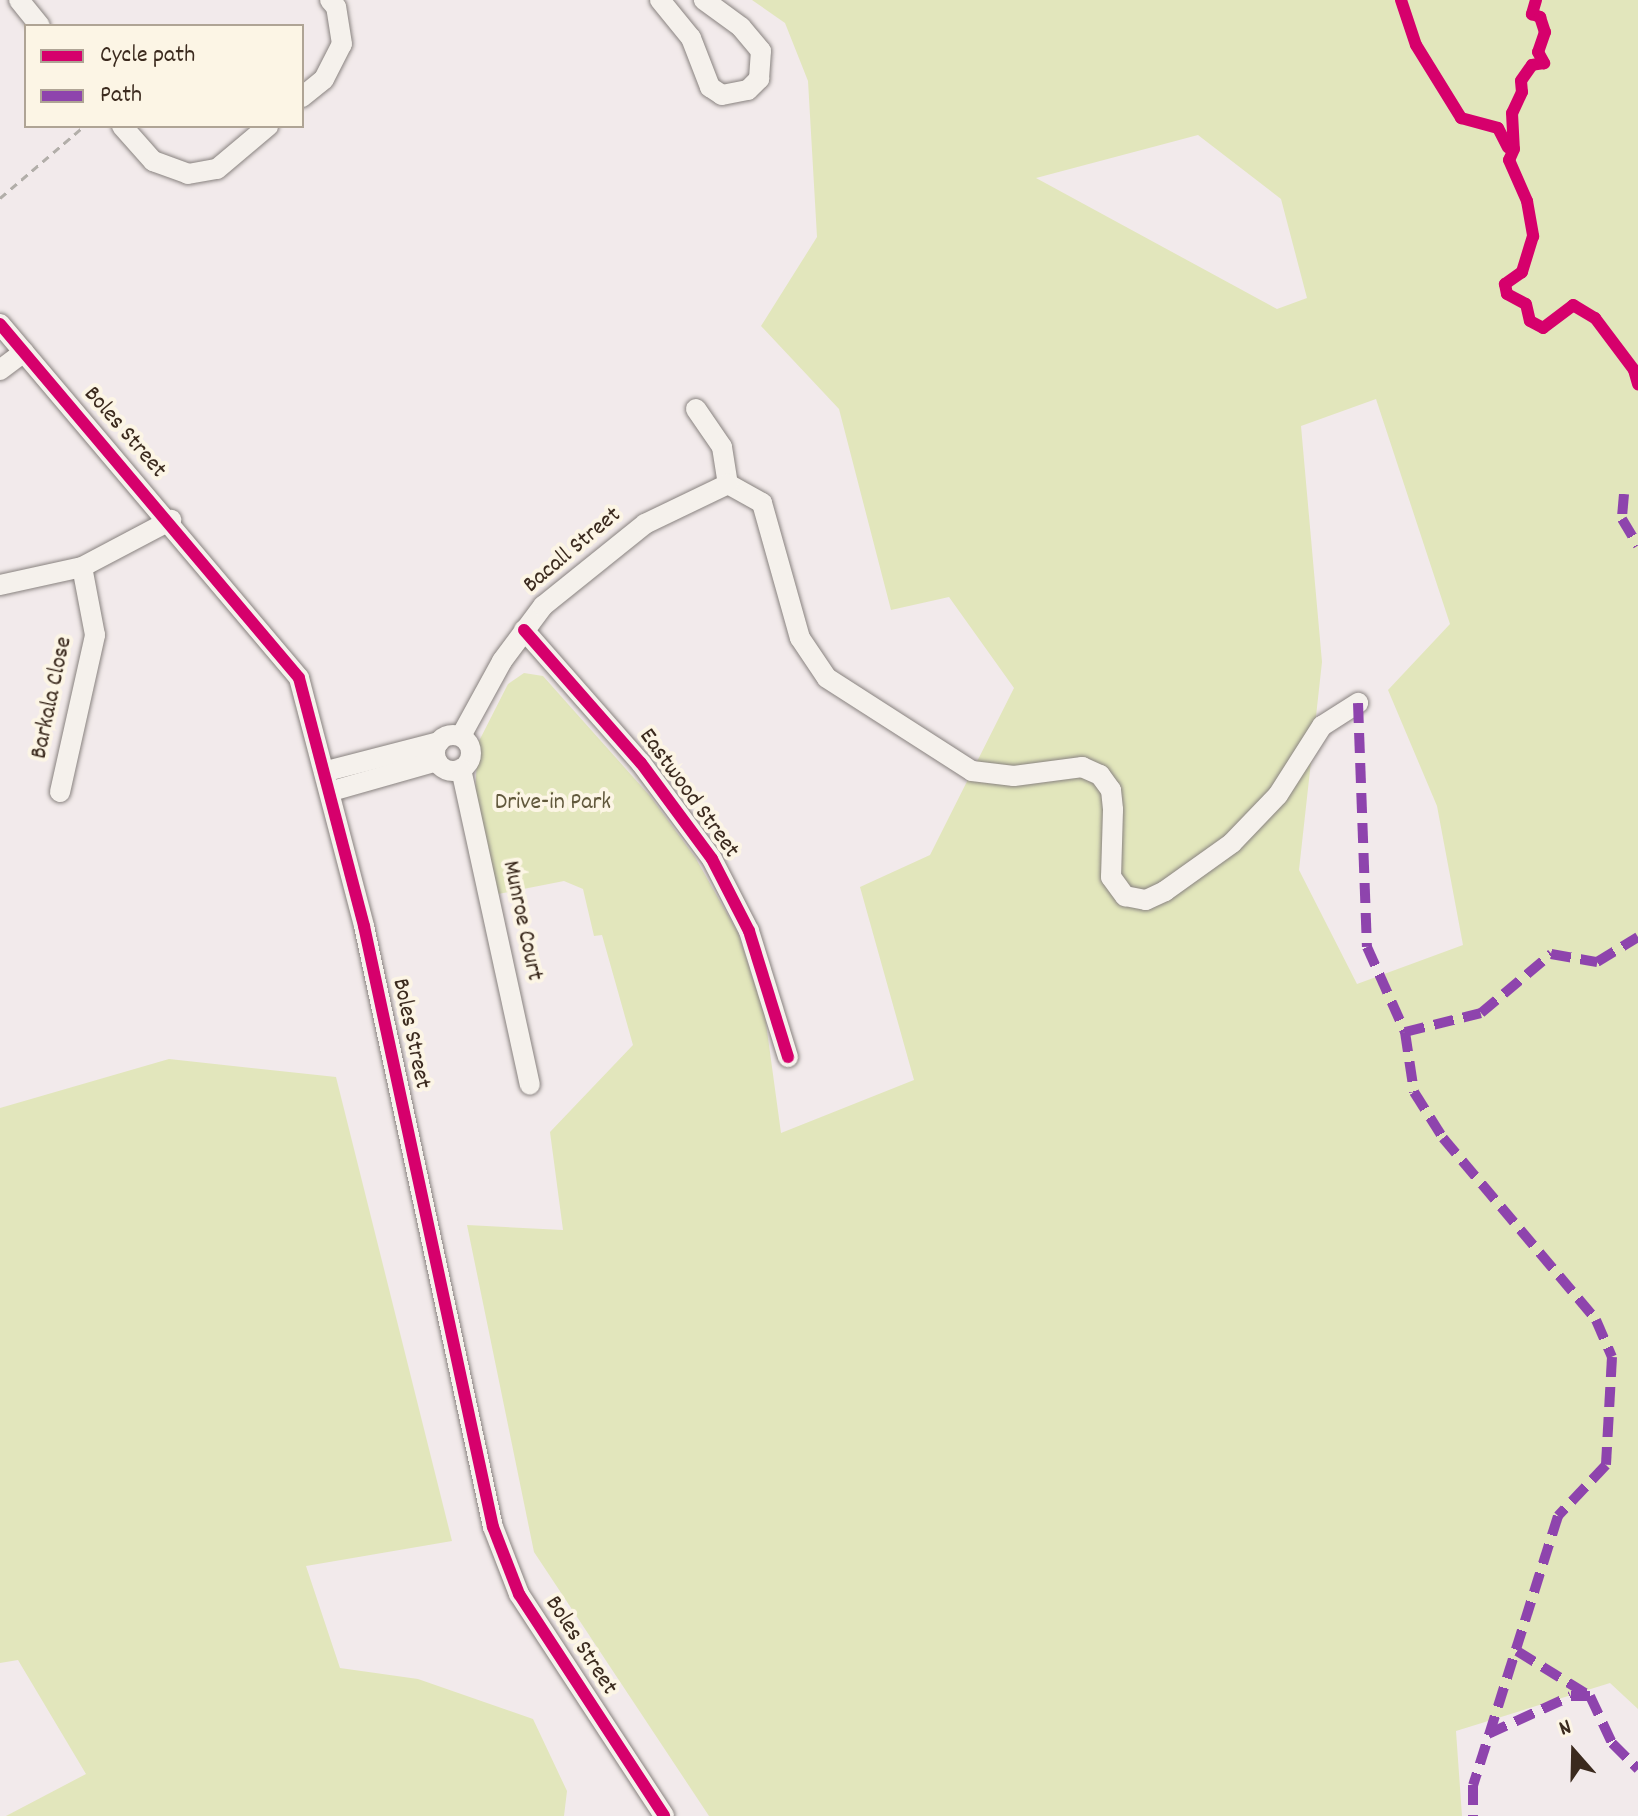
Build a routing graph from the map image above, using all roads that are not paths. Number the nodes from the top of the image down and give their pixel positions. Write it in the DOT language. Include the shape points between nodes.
graph roads {
  1 [pos="19,0"];
  2 [pos="330,0"];
  3 [pos="660,0"];
  4 [pos="704,0"];
  5 [pos="38,24"];
  6 [pos="304,95"];
  7 [pos="124,128"];
  8 [pos="266,128"];
  9 [pos="3,333"];
  10 [pos="24,352"];
  11 [pos="0,370"];
  12 [pos="696,409"];
  13 [pos="728,484"];
  14 [pos="171,520"];
  15 [pos="82,567"];
  16 [pos="0,585"];
  17 [pos="524,630"];
  18 [pos="1358,703"];
  19 [pos="461,736"];
  20 [pos="438,752"];
  21 [pos="461,769"];
  22 [pos="329,781"];
  23 [pos="60,792"];
  24 [pos="788,1057"];
  25 [pos="530,1085"];
  26 [pos="664,1816"];
  1 -- 5 [label="street"];
  2 -- 6 [label="street" via="342,44 324,79"];
  3 -- 4 [label="street" via="691,38 710,87 722,95 748,90 759,79 761,51 741,27"];
  7 -- 8 [label="street" via="153,161 188,174 217,169"];
  9 -- 10 [label="street, Boles Street"];
  10 -- 11 [label="street"];
  10 -- 14 [label="street, Boles Street"];
  12 -- 13 [label="street" via="722,447"];
  13 -- 17 [label="street, Bacall Street" via="645,524 565,587"];
  13 -- 18 [label="street" via="762,503 805,649 827,678 960,766 999,776 1072,767 1100,775 1111,790 1111,877 1119,893 1133,899 1146,900 1165,891 1257,821 1322,726"];
  14 -- 15 [label="street"];
  14 -- 22 [label="street, Boles Street" via="299,678"];
  15 -- 16 [label="street"];
  15 -- 23 [label="street, Barkala Close" via="95,635"];
  17 -- 19 [label="street, Bacall Street"];
  17 -- 24 [label="street, Eastwood Street" via="641,763 712,859 749,931"];
  19 -- 20 [label="street" via="449,735"];
  19 -- 21 [label="street" via="471,753"];
  20 -- 21 [label="street" via="448,770"];
  20 -- 22 [label="street"];
  21 -- 25 [label="street, Munroe Court"];
  22 -- 26 [label="street, Boles Street" via="493,1527 519,1594"];
}
